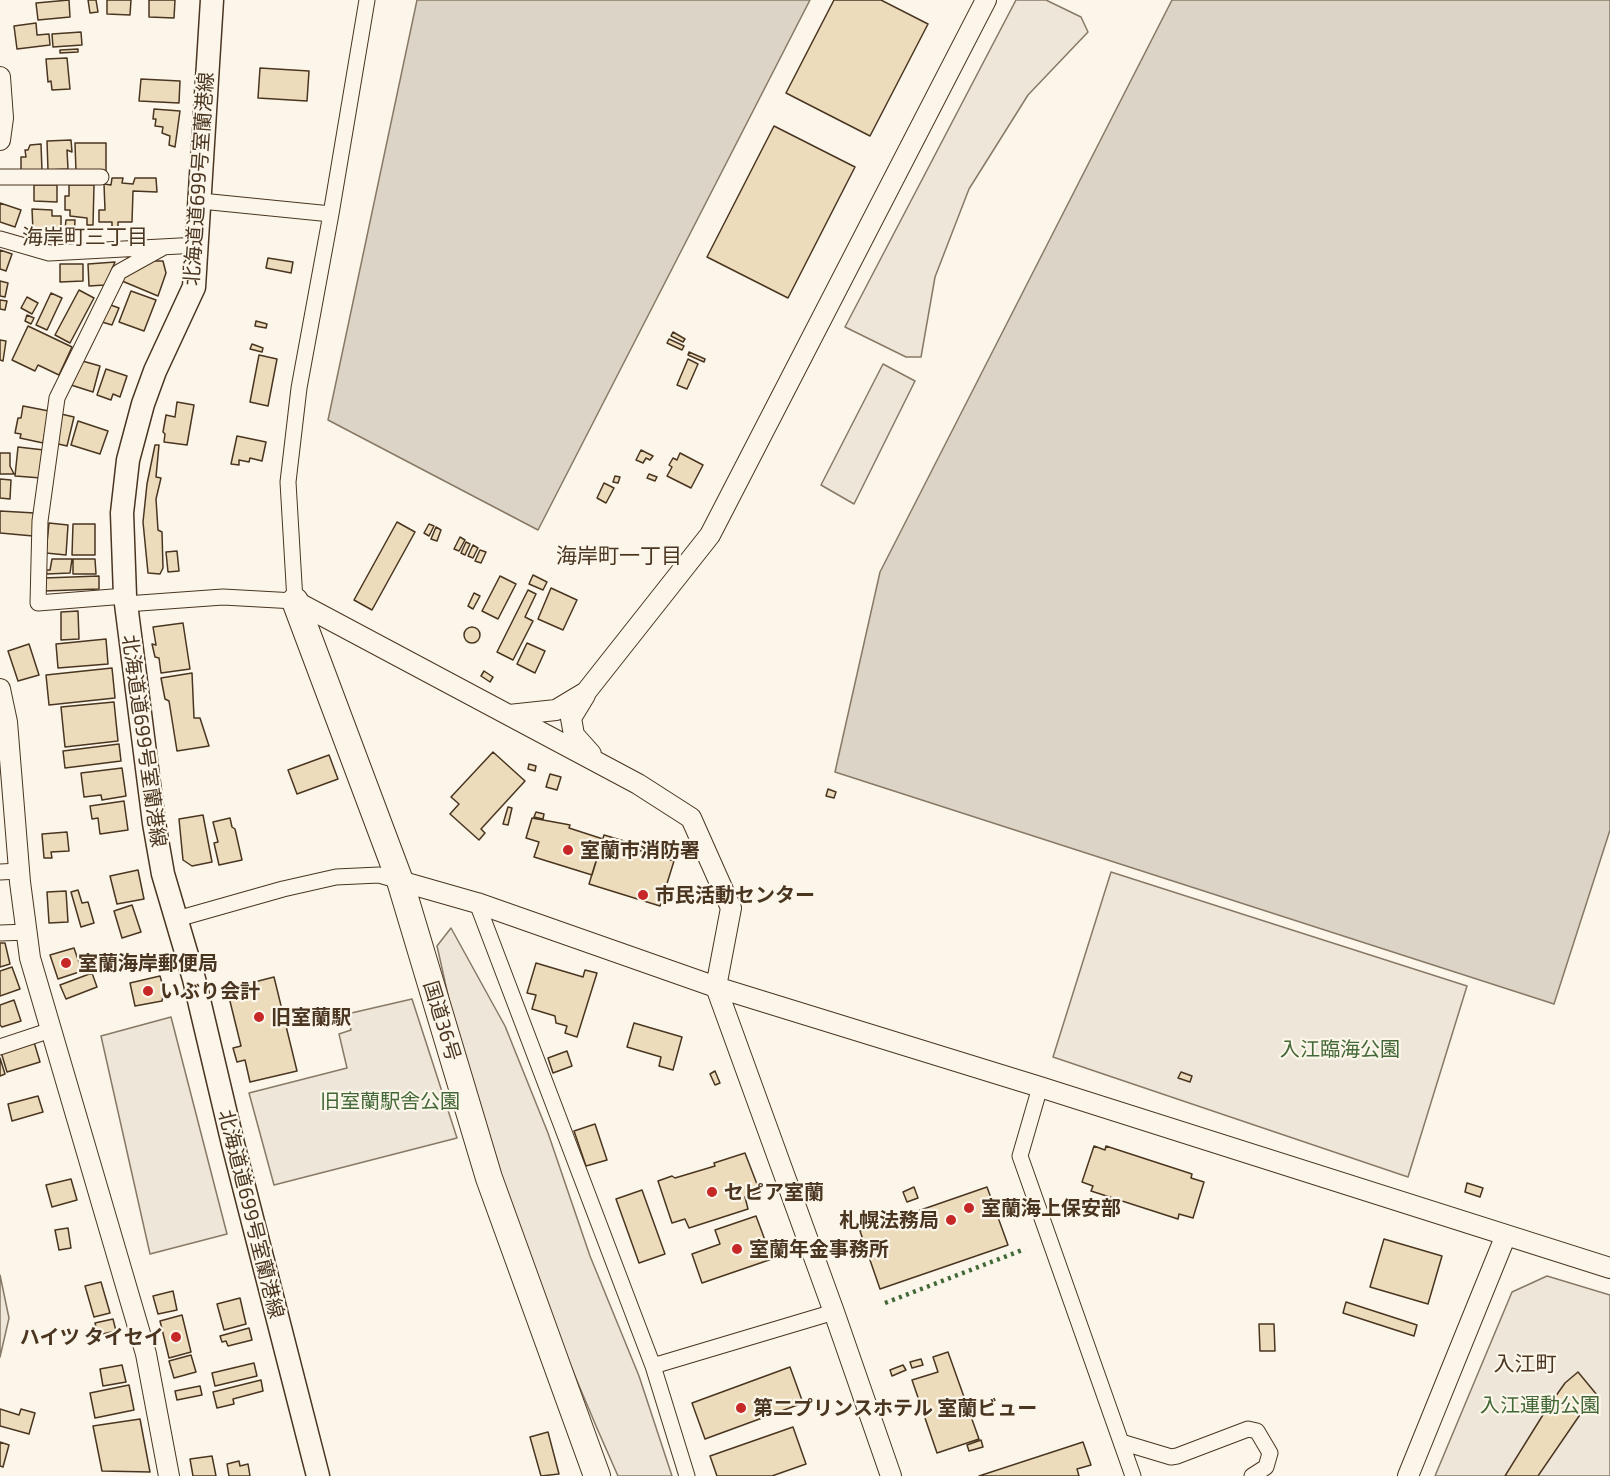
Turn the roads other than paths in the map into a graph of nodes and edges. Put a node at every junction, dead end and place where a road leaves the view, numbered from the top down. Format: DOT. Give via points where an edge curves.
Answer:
graph roads {
  1 [pos="212,0"];
  2 [pos="367,0"];
  3 [pos="986,0"];
  4 [pos="0,76"];
  5 [pos="0,140"];
  6 [pos="0,177"];
  7 [pos="101,177"];
  8 [pos="201,201"];
  9 [pos="331,214"];
  10 [pos="0,239"];
  11 [pos="198,246"];
  12 [pos="164,247"];
  13 [pos="125,600"];
  14 [pos="295,601"];
  15 [pos="0,689"];
  16 [pos="586,692"];
  17 [pos="509,715"];
  18 [pos="5,742"];
  19 [pos="598,762"];
  20 [pos="10,872"];
  21 [pos="400,881"];
  22 [pos="477,903"];
  23 [pos="177,919"];
  24 [pos="28,932"];
  25 [pos="0,933"];
  26 [pos="716,987"];
  27 [pos="51,1030"];
  28 [pos="0,1047"];
  29 [pos="1040,1087"];
  30 [pos="1506,1235"];
  31 [pos="1610,1268"];
  32 [pos="834,1312"];
  33 [pos="653,1366"];
  34 [pos="1121,1442"];
  35 [pos="169,1476"];
  36 [pos="318,1476"];
  37 [pos="597,1476"];
  38 [pos="687,1476"];
  39 [pos="891,1476"];
  40 [pos="1133,1476"];
  41 [pos="1252,1476"];
  42 [pos="1408,1476"];
  1 -- 8 [label="main road, 北海道道699号室蘭港線"];
  2 -- 9 [label="street"];
  3 -- 16 [label="street" via="710,535"];
  4 -- 5 [label="street"];
  6 -- 7 [label="street"];
  8 -- 9 [label="street"];
  8 -- 11 [label="main road, 北海道道699号室蘭港線"];
  9 -- 14 [label="street" via="299,388 288,482"];
  10 -- 12 [label="street" via="49,253"];
  11 -- 12 [label="street"];
  11 -- 13 [label="main road, 北海道道699号室蘭港線" via="194,287 151,382 128,460 122,531"];
  12 -- 13 [label="street" via="119,272 57,398 40,521 38,603"];
  13 -- 14 [label="street" via="223,597"];
  13 -- 23 [label="main road, 北海道道699号室蘭港線" via="154,823 163,874"];
  14 -- 17 [label="street"];
  14 -- 21 [label="highway, 国道36号"];
  15 -- 18 [label="street" via="7,722"];
  16 -- 17 [label="street" via="556,710"];
  16 -- 19 [label="street" via="571,718 574,735"];
  17 -- 19 [label="street"];
  18 -- 20 [label="street"];
  19 -- 26 [label="street" via="691,818 731,909"];
  20 -- 24 [label="street"];
  21 -- 22 [label="street"];
  21 -- 23 [label="street" via="379,875 336,877"];
  21 -- 37 [label="highway, 国道36号" via="489,1178"];
  22 -- 26 [label="street"];
  22 -- 33 [label="street"];
  23 -- 36 [label="main road, 北海道道699号室蘭港線"];
  24 -- 25 [label="street"];
  24 -- 27 [label="street" via="31,965"];
  26 -- 29 [label="street"];
  26 -- 32 [label="street"];
  27 -- 28 [label="street"];
  27 -- 35 [label="street" via="146,1354"];
  29 -- 30 [label="street"];
  29 -- 34 [label="street" via="1020,1156"];
  30 -- 31 [label="street"];
  30 -- 42 [label="street"];
  32 -- 33 [label="street"];
  32 -- 39 [label="street"];
  33 -- 38 [label="street"];
  34 -- 40 [label="street"];
  34 -- 41 [label="street" via="1171,1457 1254,1430 1270,1453 1266,1467"];
}
